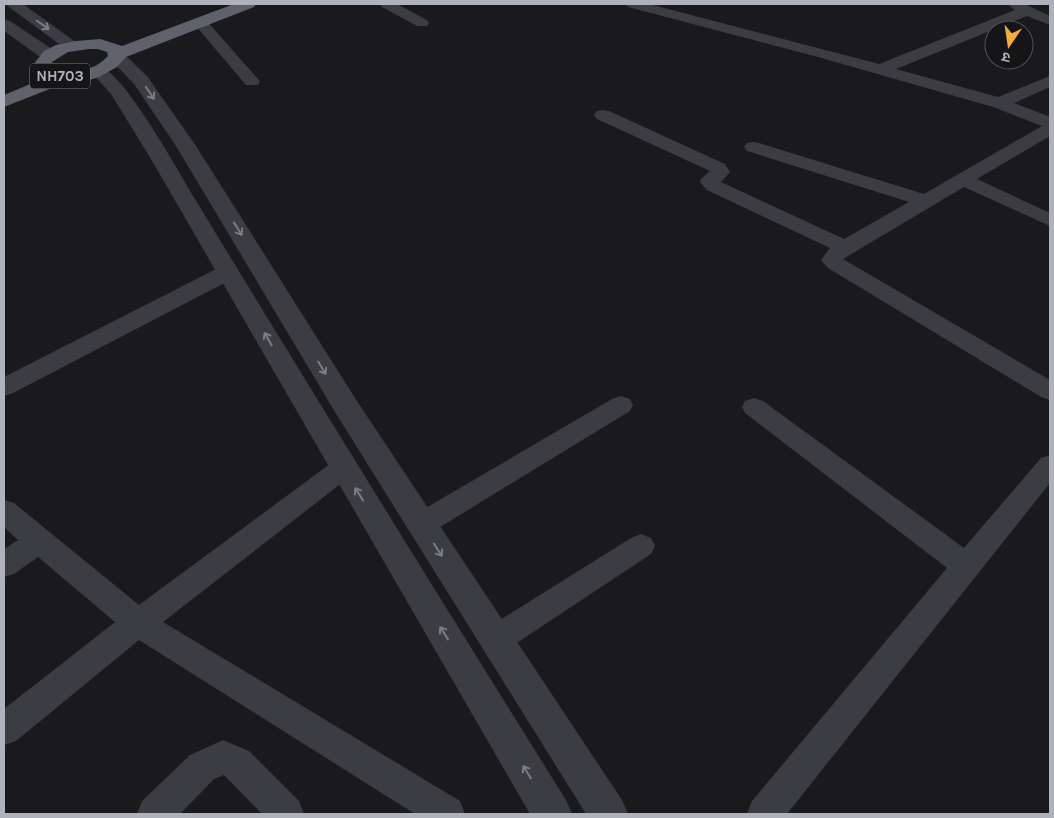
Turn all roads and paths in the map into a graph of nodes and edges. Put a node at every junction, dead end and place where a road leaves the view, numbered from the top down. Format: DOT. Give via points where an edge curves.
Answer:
graph roads {
  1 [pos="13,4"];
  2 [pos="220,4"];
  3 [pos="248,4"];
  4 [pos="387,4"];
  5 [pos="633,4"];
  6 [pos="1014,4"];
  7 [pos="1028,10"];
  8 [pos="1050,20"];
  9 [pos="201,23"];
  10 [pos="422,23"];
  11 [pos="4,24"];
  12 [pos="73,46"];
  13 [pos="111,57"];
  14 [pos="47,63"];
  15 [pos="879,70"];
  16 [pos="63,77"];
  17 [pos="1050,81"];
  18 [pos="252,82"];
  19 [pos="4,87"];
  20 [pos="4,101"];
  21 [pos="999,103"];
  22 [pos="604,115"];
  23 [pos="1050,128"];
  24 [pos="753,147"];
  25 [pos="965,180"];
  26 [pos="927,201"];
  27 [pos="1050,220"];
  28 [pos="845,247"];
  29 [pos="228,272"];
  30 [pos="4,387"];
  31 [pos="1050,391"];
  32 [pos="621,405"];
  33 [pos="754,407"];
  34 [pos="1050,466"];
  35 [pos="343,468"];
  36 [pos="4,511"];
  37 [pos="422,524"];
  38 [pos="40,540"];
  39 [pos="640,546"];
  40 [pos="4,565"];
  41 [pos="966,566"];
  42 [pos="138,623"];
  43 [pos="495,640"];
  44 [pos="4,729"];
  45 [pos="155,814"];
  46 [pos="286,814"];
  47 [pos="447,814"];
  48 [pos="552,814"];
  49 [pos="608,814"];
  50 [pos="765,814"];
  1 -- 12 [label="street, one-way"];
  2 -- 13 [label="highway, NH703"];
  3 -- 9 [label="highway, NH703"];
  4 -- 10 [label="street"];
  5 -- 15 [label="street"];
  6 -- 7 [label="street"];
  7 -- 8 [label="street"];
  7 -- 15 [label="street"];
  9 -- 13 [label="highway, NH703"];
  9 -- 18 [label="street"];
  11 -- 14 [label="street"];
  12 -- 13 [label="highway, NH703" via="89,44"];
  12 -- 14 [label="highway, NH703"];
  13 -- 16 [label="highway, NH703" via="82,76"];
  13 -- 29 [label="street" via="118,91"];
  13 -- 37 [label="street, one-way" via="141,80 186,146 345,406"];
  14 -- 16 [label="highway, NH703" via="55,76"];
  14 -- 19 [label="highway, NH703"];
  15 -- 21 [label="street"];
  16 -- 20 [label="highway, NH703"];
  17 -- 21 [label="street"];
  21 -- 23 [label="street"];
  22 -- 28 [label="street" via="718,168 720,172 710,179 714,186"];
  23 -- 25 [label="street"];
  24 -- 26 [label="street"];
  25 -- 26 [label="street"];
  25 -- 27 [label="street"];
  26 -- 28 [label="street"];
  28 -- 31 [label="street" via="834,255 832,260 835,263"];
  29 -- 30 [label="street"];
  35 -- 29 [label="street, one-way"];
  32 -- 37 [label="street"];
  33 -- 41 [label="street"];
  34 -- 41 [label="street"];
  35 -- 42 [label="street"];
  48 -- 35 [label="street, one-way"];
  36 -- 38 [label="street"];
  37 -- 43 [label="street, one-way"];
  38 -- 40 [label="street"];
  38 -- 42 [label="street"];
  39 -- 43 [label="street"];
  41 -- 50 [label="street"];
  42 -- 44 [label="street"];
  42 -- 47 [label="street"];
  43 -- 49 [label="street"];
  45 -- 46 [label="street" via="202,767 223,757 238,763"];
}
